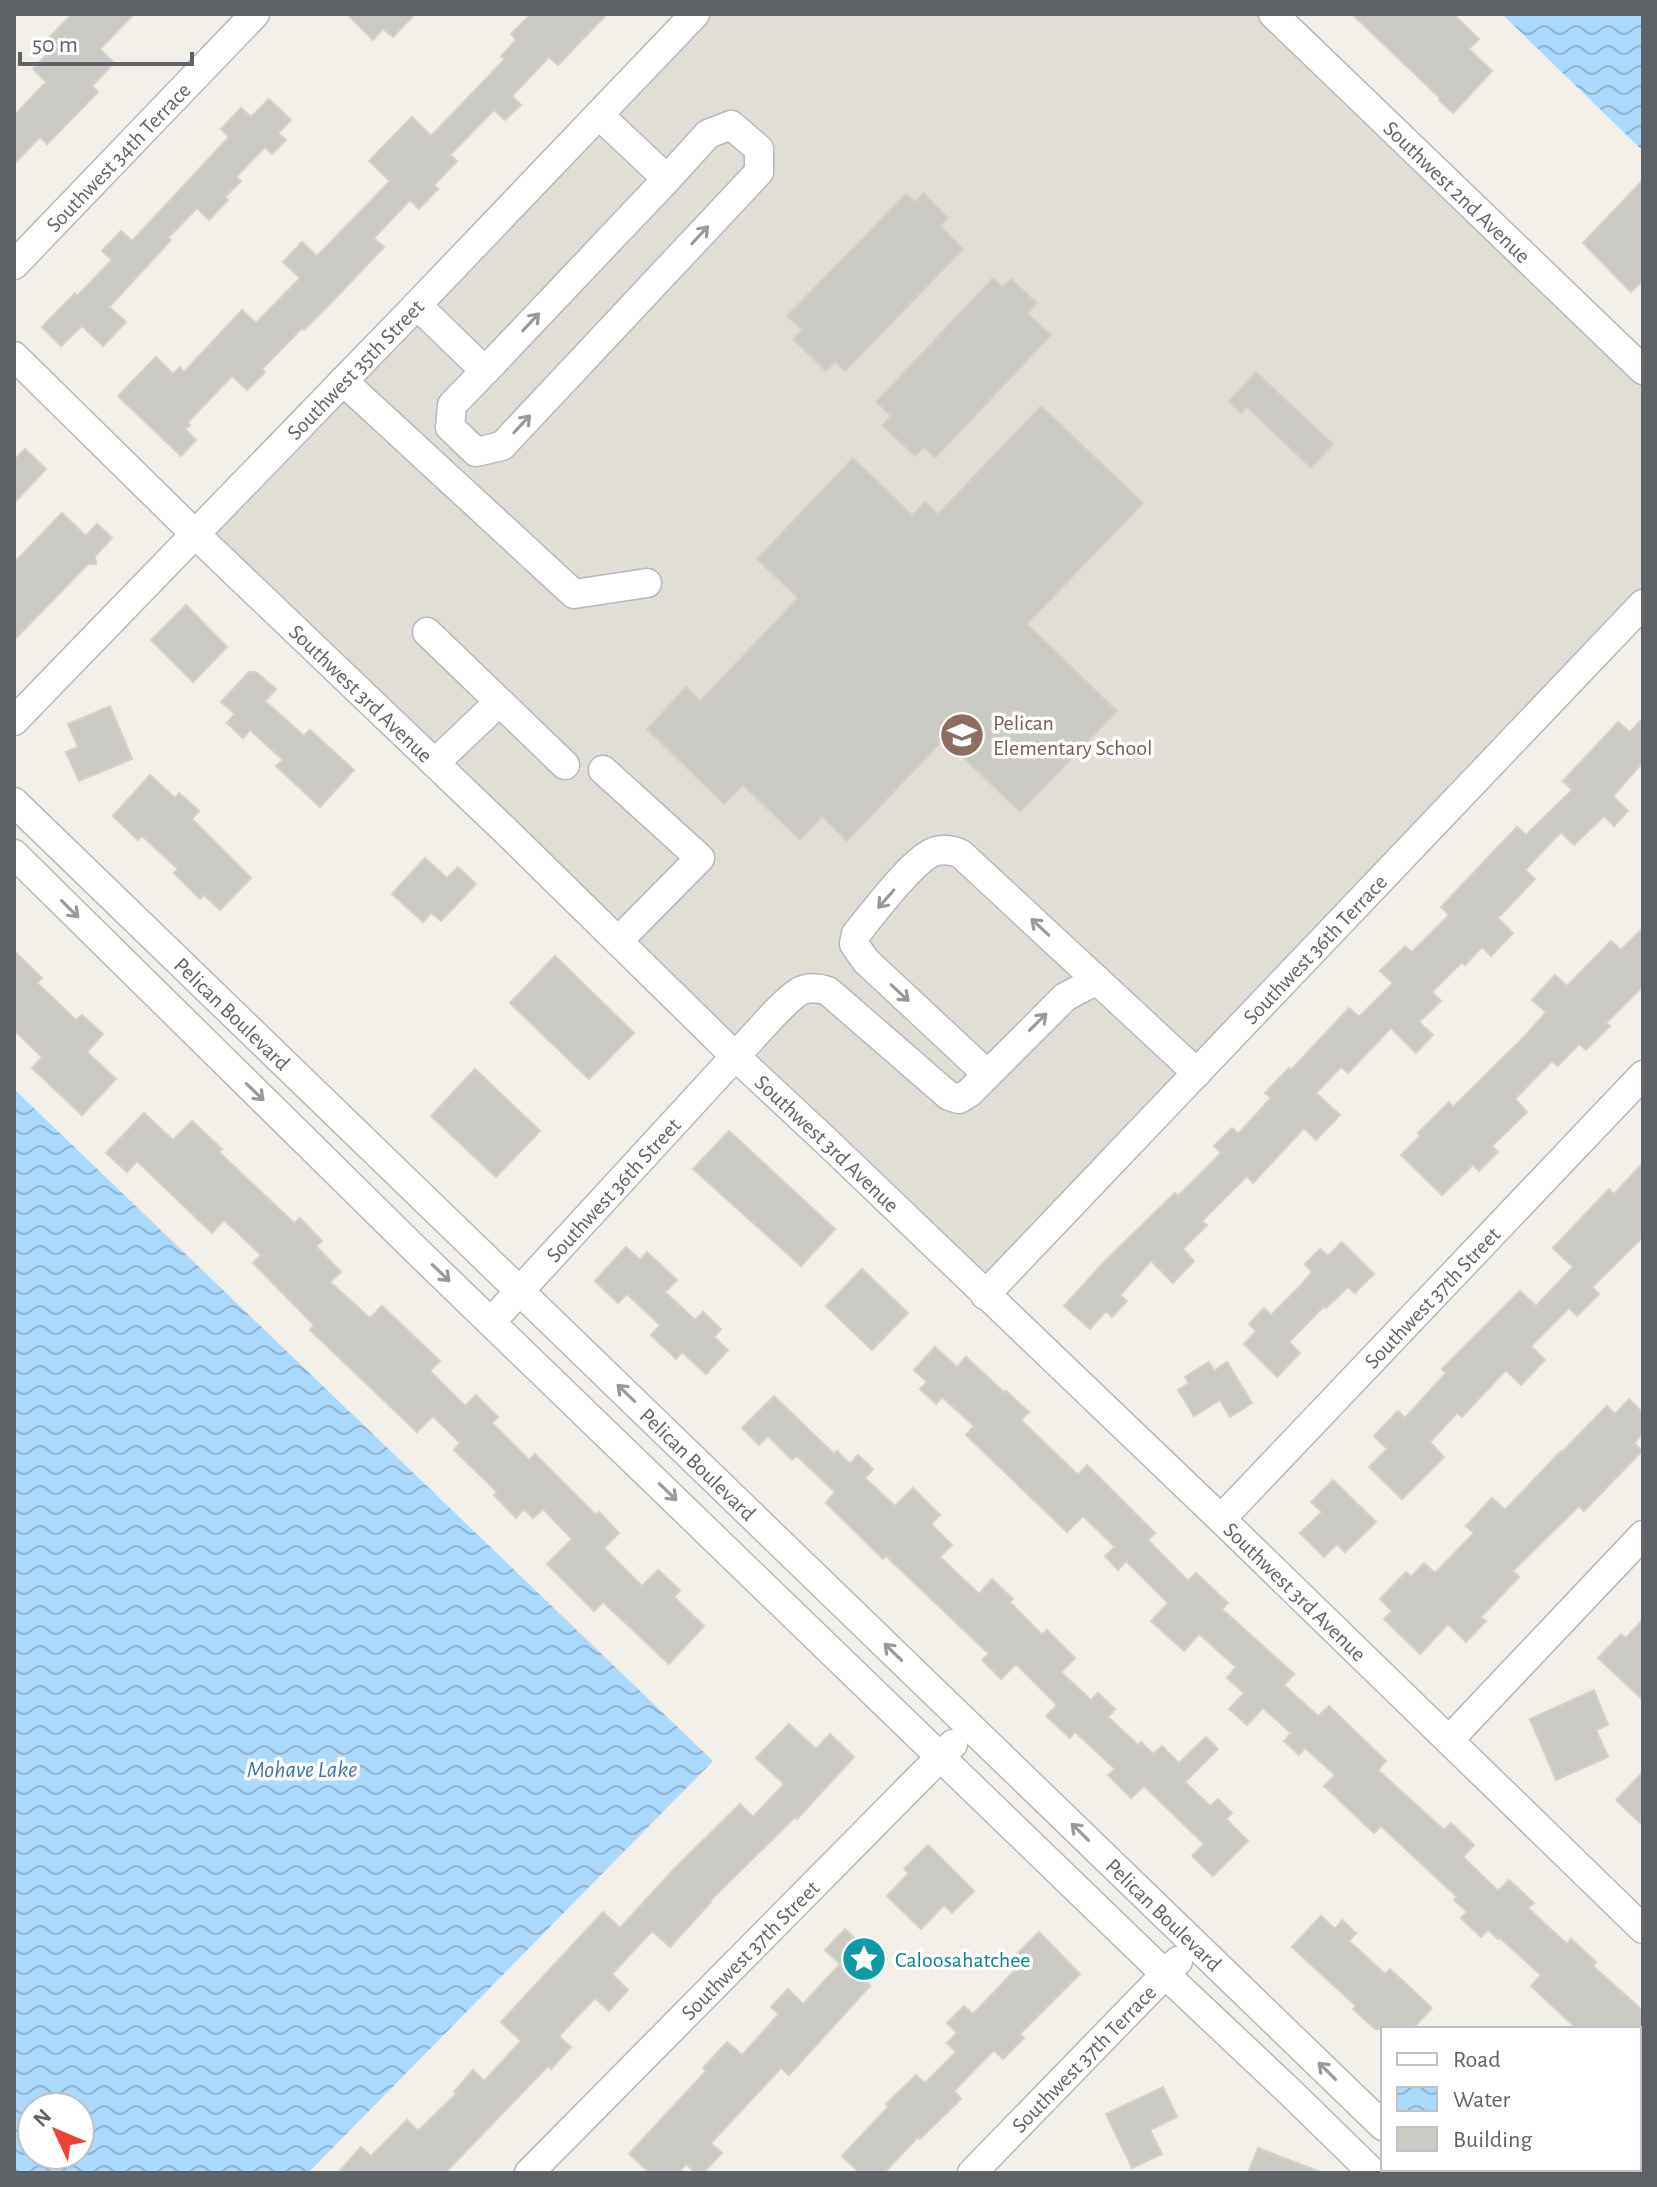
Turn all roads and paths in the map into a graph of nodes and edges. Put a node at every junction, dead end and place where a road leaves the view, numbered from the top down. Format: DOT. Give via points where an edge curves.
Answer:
graph roads {
  1 [pos="255,14"];
  2 [pos="695,14"];
  3 [pos="1273,14"];
  4 [pos="599,115"];
  5 [pos="667,179"];
  6 [pos="14,265"];
  7 [pos="417,305"];
  8 [pos="14,356"];
  9 [pos="1643,370"];
  10 [pos="485,371"];
  11 [pos="343,381"];
  12 [pos="195,534"];
  13 [pos="647,583"];
  14 [pos="1643,604"];
  15 [pos="427,632"];
  16 [pos="499,702"];
  17 [pos="14,721"];
  18 [pos="435,763"];
  19 [pos="565,765"];
  20 [pos="603,770"];
  21 [pos="14,802"];
  22 [pos="14,854"];
  23 [pos="618,941"];
  24 [pos="1097,980"];
  25 [pos="736,1057"];
  26 [pos="1197,1073"];
  27 [pos="987,1074"];
  28 [pos="1643,1075"];
  29 [pos="519,1291"];
  30 [pos="985,1295"];
  31 [pos="491,1322"];
  32 [pos="1221,1519"];
  33 [pos="1643,1535"];
  34 [pos="970,1727"];
  35 [pos="1449,1740"];
  36 [pos="941,1756"];
  37 [pos="1643,1929"];
  38 [pos="1194,1944"];
  39 [pos="1166,1975"];
  40 [pos="1381,2124"];
  41 [pos="529,2173"];
  42 [pos="972,2173"];
  43 [pos="1373,2173"];
  1 -- 6 [label="street, Southwest 34th Terrace"];
  2 -- 4 [label="street, Southwest 35th Street"];
  3 -- 9 [label="street, Southwest 2nd Avenue"];
  4 -- 5 [label="street"];
  4 -- 7 [label="street, Southwest 35th Street"];
  10 -- 5 [label="street, one-way"];
  10 -- 5 [label="street, one-way" via="452,405 450,427 476,452 502,446 738,195 759,172 759,149 731,125 708,134"];
  7 -- 10 [label="street"];
  7 -- 11 [label="street, Southwest 35th Street"];
  8 -- 12 [label="street, Southwest 3rd Avenue"];
  11 -- 12 [label="street, Southwest 35th Street"];
  11 -- 13 [label="street" via="574,594"];
  12 -- 17 [label="street, Southwest 35th Street"];
  12 -- 18 [label="street, Southwest 3rd Avenue"];
  14 -- 26 [label="street, Southwest 36th Terrace"];
  15 -- 16 [label="street"];
  16 -- 18 [label="street"];
  16 -- 19 [label="street"];
  18 -- 23 [label="street, Southwest 3rd Avenue"];
  20 -- 23 [label="street" via="700,858"];
  21 -- 29 [label="street, Pelican Boulevard"];
  22 -- 31 [label="street, Pelican Boulevard, one-way"];
  23 -- 25 [label="street, Southwest 3rd Avenue"];
  24 -- 26 [label="street"];
  27 -- 24 [label="street, one-way" via="1065,997"];
  24 -- 27 [label="street, one-way" via="961,854 934,852 916,864 856,934 854,944"];
  25 -- 27 [label="street, Southwest 36th Street" via="795,995 815,987 828,991 949,1096 959,1099"];
  25 -- 29 [label="street, Southwest 36th Street"];
  25 -- 30 [label="street, Southwest 3rd Avenue"];
  26 -- 30 [label="street, Southwest 36th Terrace"];
  28 -- 32 [label="street, Southwest 37th Street"];
  29 -- 31 [label="street, Southwest 36th Street"];
  34 -- 29 [label="street, Pelican Boulevard, one-way"];
  30 -- 32 [label="street, Southwest 3rd Avenue"];
  31 -- 36 [label="street, Pelican Boulevard, one-way"];
  32 -- 35 [label="street, Southwest 3rd Avenue"];
  33 -- 35 [label="street"];
  34 -- 36 [label="street, Southwest 37th Street"];
  38 -- 34 [label="street, Pelican Boulevard, one-way"];
  35 -- 37 [label="street, Southwest 3rd Avenue"];
  36 -- 39 [label="street, Pelican Boulevard"];
  36 -- 41 [label="street, Southwest 37th Street"];
  38 -- 39 [label="street, Southwest 37th Terrace"];
  40 -- 38 [label="street, Pelican Boulevard, one-way"];
  39 -- 42 [label="street, Southwest 37th Terrace"];
  39 -- 43 [label="street, Pelican Boulevard"];
}
